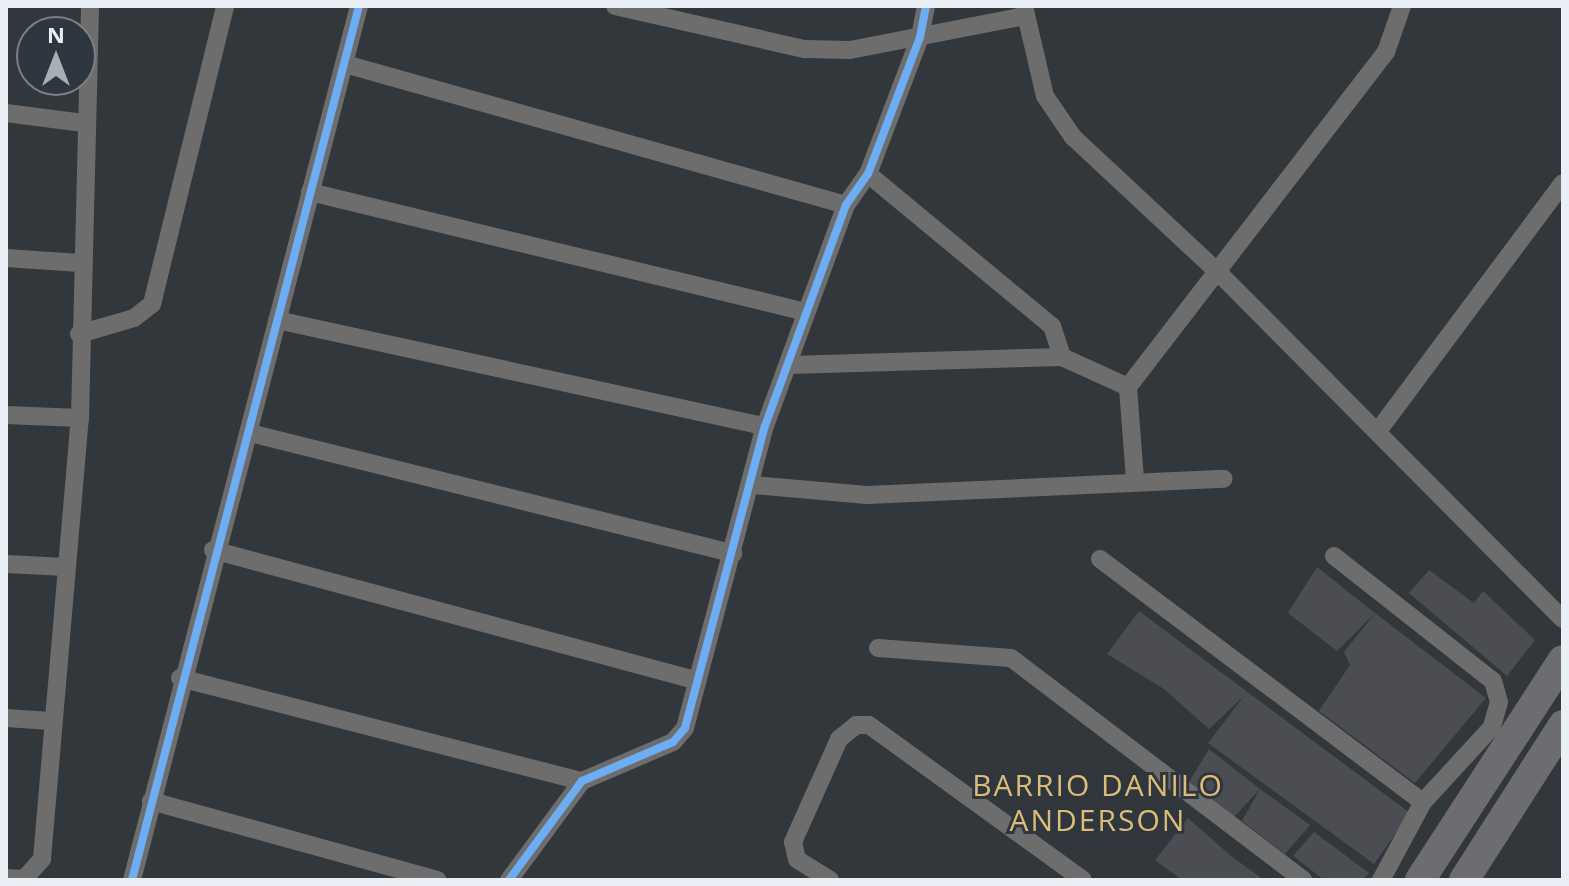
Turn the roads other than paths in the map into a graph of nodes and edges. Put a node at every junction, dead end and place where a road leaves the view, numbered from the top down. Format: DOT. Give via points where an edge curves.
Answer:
graph roads {
  1 [pos="90,6"];
  2 [pos="225,6"];
  3 [pos="359,6"];
  4 [pos="615,6"];
  5 [pos="926,6"];
  6 [pos="1402,6"];
  7 [pos="1025,11"];
  8 [pos="920,37"];
  9 [pos="345,64"];
  10 [pos="6,113"];
  11 [pos="83,123"];
  12 [pos="868,174"];
  13 [pos="1563,183"];
  14 [pos="310,192"];
  15 [pos="846,205"];
  16 [pos="6,258"];
  17 [pos="80,263"];
  18 [pos="1218,272"];
  19 [pos="806,312"];
  20 [pos="277,320"];
  21 [pos="79,334"];
  22 [pos="1062,357"];
  23 [pos="789,365"];
  24 [pos="1128,387"];
  25 [pos="6,415"];
  26 [pos="80,418"];
  27 [pos="765,426"];
  28 [pos="1378,431"];
  29 [pos="250,433"];
  30 [pos="1135,479"];
  31 [pos="1224,479"];
  32 [pos="753,485"];
  33 [pos="213,550"];
  34 [pos="733,553"];
  35 [pos="1334,556"];
  36 [pos="1100,559"];
  37 [pos="6,564"];
  38 [pos="66,567"];
  39 [pos="1563,619"];
  40 [pos="878,648"];
  41 [pos="1563,660"];
  42 [pos="180,678"];
  43 [pos="695,680"];
  44 [pos="6,718"];
  45 [pos="51,721"];
  46 [pos="1563,725"];
  47 [pos="582,781"];
  48 [pos="151,801"];
  49 [pos="1423,802"];
  50 [pos="6,878"];
  51 [pos="132,880"];
  52 [pos="437,880"];
  53 [pos="509,880"];
  54 [pos="830,880"];
  55 [pos="1083,880"];
  56 [pos="1303,880"];
  57 [pos="1381,880"];
  58 [pos="1420,880"];
  59 [pos="1464,880"];
  1 -- 11 [label="street"];
  2 -- 21 [label="street" via="152,304 134,318"];
  3 -- 9 [label="street"];
  4 -- 8 [label="street" via="805,49 850,50"];
  5 -- 8 [label="street"];
  6 -- 18 [label="street" via="1386,52"];
  7 -- 8 [label="street"];
  7 -- 18 [label="street" via="1045,96 1073,137"];
  8 -- 12 [label="street"];
  9 -- 14 [label="street"];
  9 -- 15 [label="street"];
  10 -- 11 [label="street"];
  11 -- 17 [label="street"];
  12 -- 15 [label="street"];
  12 -- 22 [label="street" via="1052,326"];
  13 -- 28 [label="street"];
  14 -- 19 [label="street"];
  14 -- 20 [label="street"];
  15 -- 19 [label="street"];
  16 -- 17 [label="street"];
  17 -- 21 [label="street"];
  18 -- 24 [label="street"];
  18 -- 28 [label="street"];
  19 -- 23 [label="street"];
  20 -- 27 [label="street"];
  20 -- 29 [label="street"];
  21 -- 26 [label="street"];
  22 -- 23 [label="street"];
  22 -- 24 [label="street"];
  23 -- 27 [label="street"];
  24 -- 30 [label="street"];
  25 -- 26 [label="street"];
  26 -- 38 [label="street"];
  27 -- 32 [label="street"];
  28 -- 39 [label="street"];
  29 -- 33 [label="street"];
  29 -- 34 [label="street"];
  30 -- 31 [label="street"];
  30 -- 32 [label="street" via="867,495"];
  32 -- 34 [label="street"];
  33 -- 42 [label="street"];
  33 -- 43 [label="street"];
  34 -- 43 [label="street"];
  35 -- 49 [label="street" via="1493,681 1499,702 1492,727"];
  36 -- 49 [label="street"];
  37 -- 38 [label="street"];
  38 -- 45 [label="street"];
  40 -- 56 [label="street" via="1011,658"];
  41 -- 58 [label="main road"];
  42 -- 47 [label="street"];
  42 -- 48 [label="street"];
  43 -- 47 [label="street" via="681,737"];
  44 -- 45 [label="street"];
  45 -- 50 [label="street" via="42,859 24,879"];
  46 -- 59 [label="main road"];
  47 -- 53 [label="street"];
  48 -- 51 [label="street"];
  48 -- 52 [label="street"];
  49 -- 57 [label="street"];
  54 -- 55 [label="street" via="797,859 793,842 839,739 856,725 869,725"];
}
